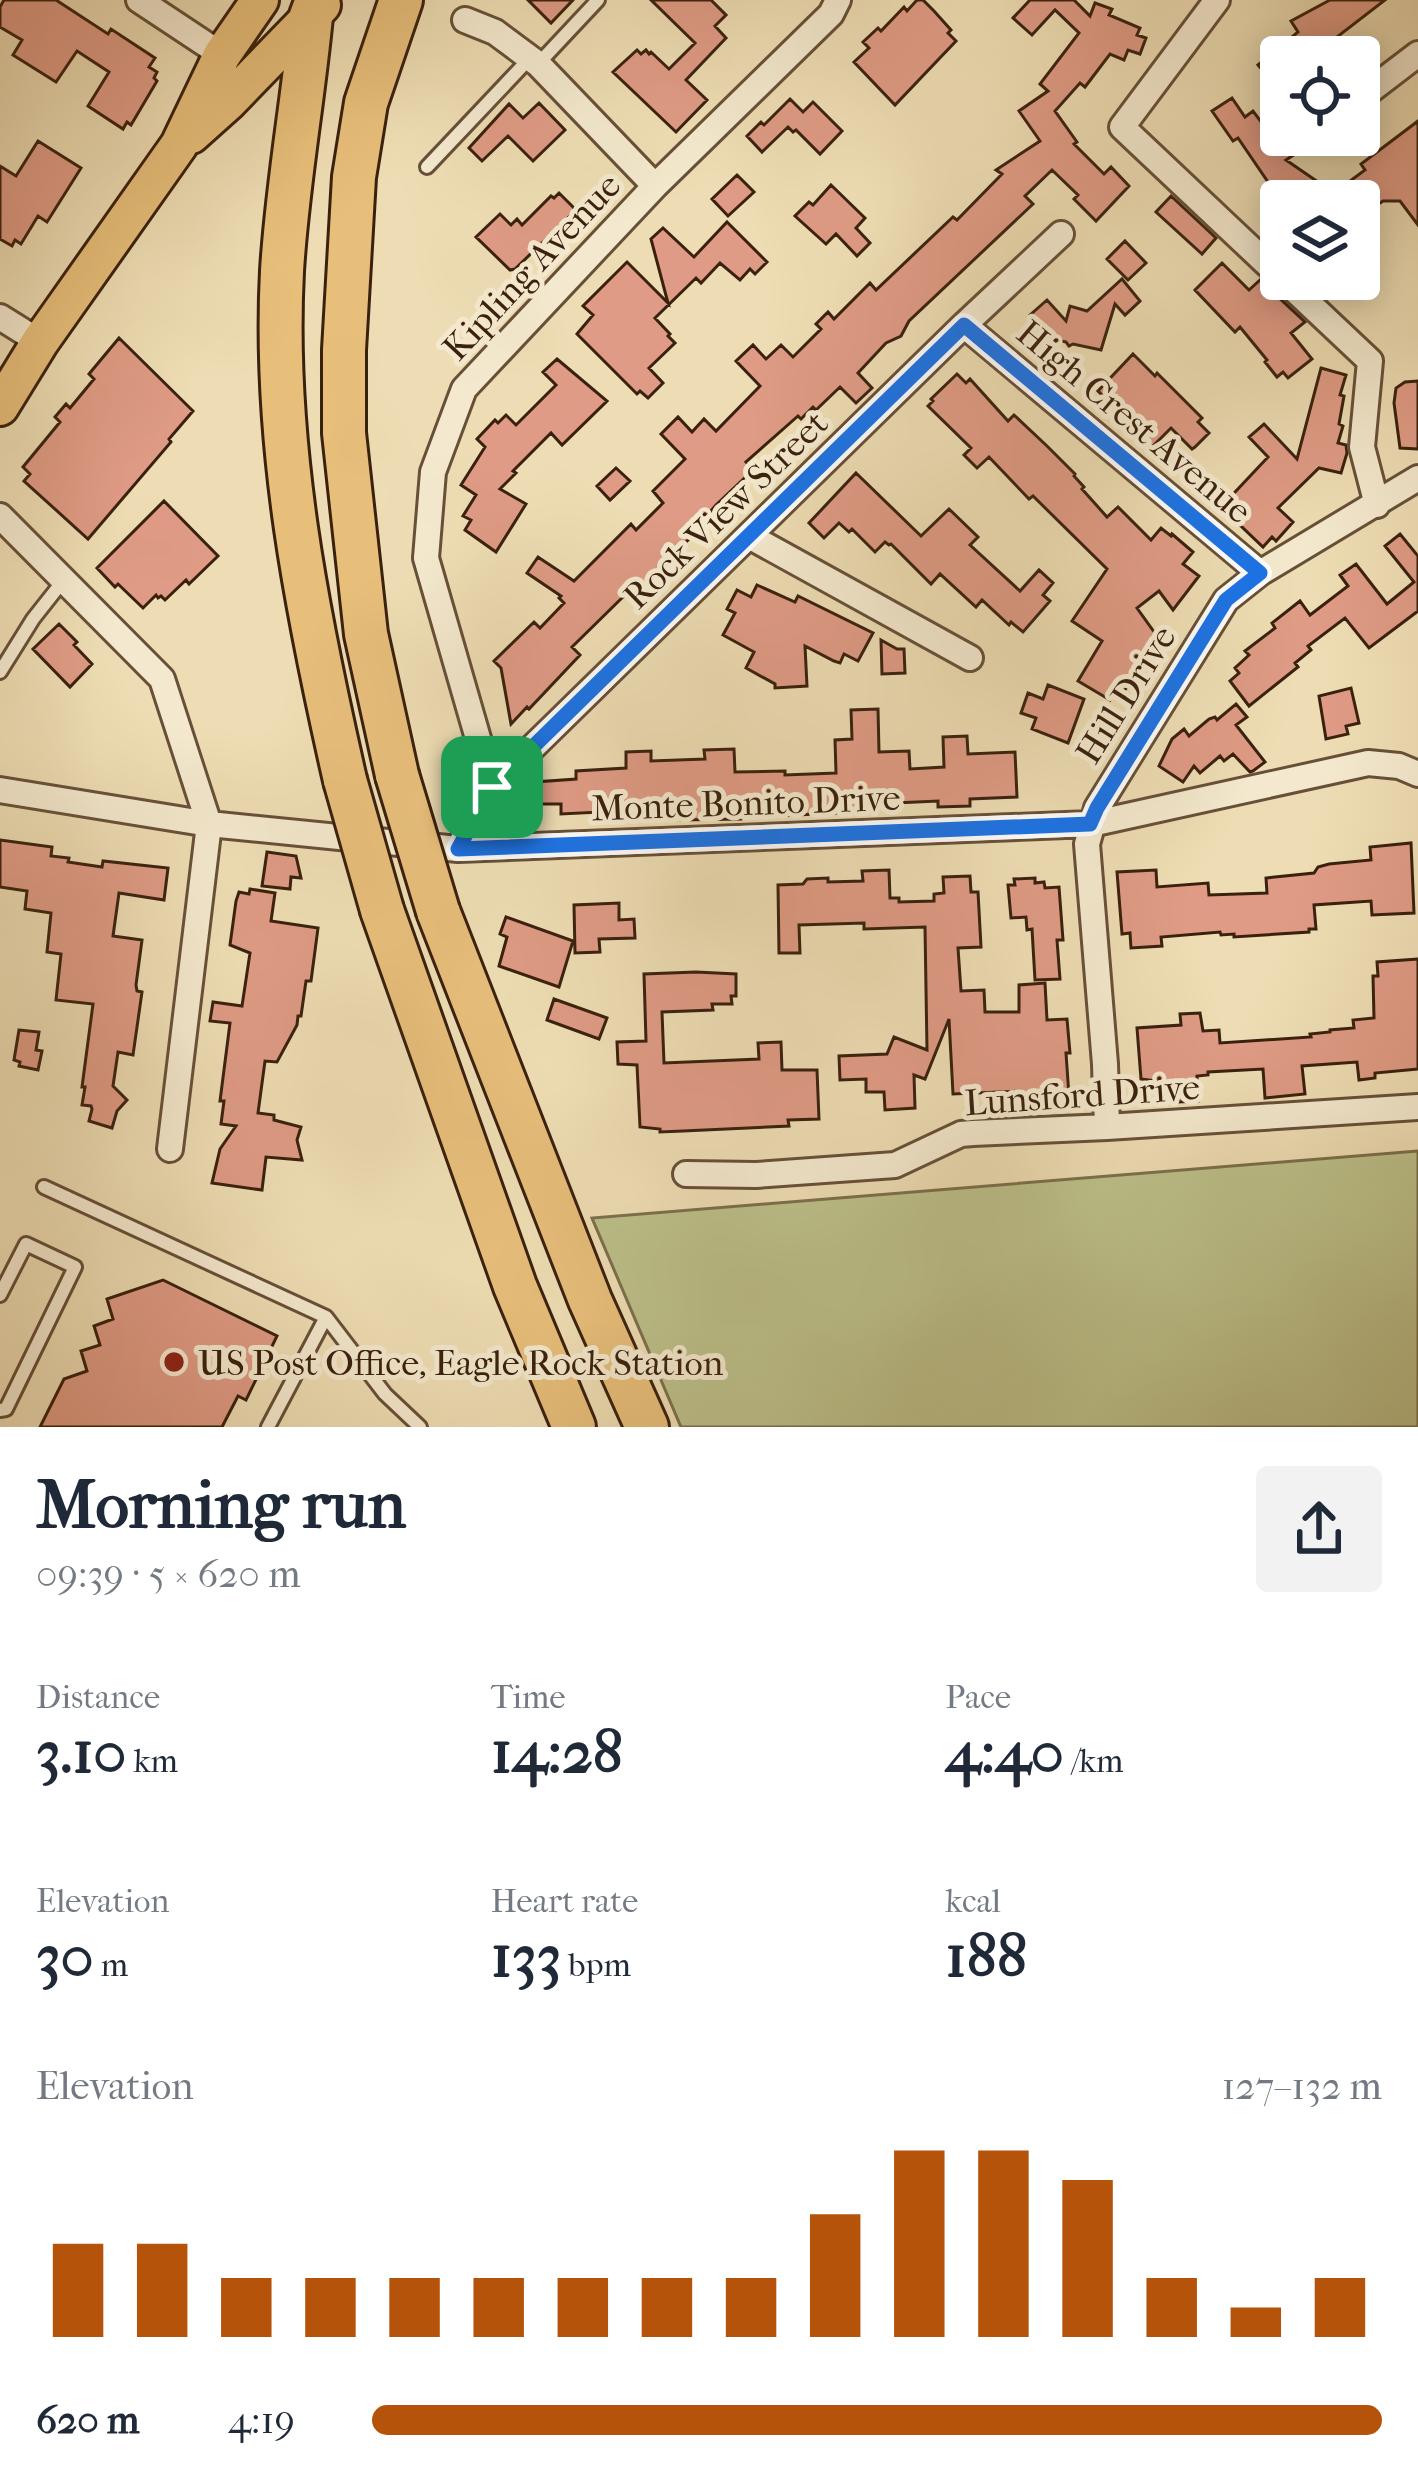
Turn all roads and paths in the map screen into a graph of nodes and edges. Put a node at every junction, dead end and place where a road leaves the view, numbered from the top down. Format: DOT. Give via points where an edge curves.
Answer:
graph roads {
  1 [pos="139,0"];
  2 [pos="260,0"];
  3 [pos="401,0"];
  4 [pos="598,0"];
  5 [pos="838,0"];
  6 [pos="1217,0"];
  7 [pos="318,5"];
  8 [pos="465,20"];
  9 [pos="1418,54"];
  10 [pos="222,55"];
  11 [pos="534,61"];
  12 [pos="1380,83"];
  13 [pos="179,145"];
  14 [pos="427,167"];
  15 [pos="655,186"];
  16 [pos="1060,234"];
  17 [pos="1260,257"];
  18 [pos="1305,300"];
  19 [pos="0,317"];
  20 [pos="964,325"];
  21 [pos="40,343"];
  22 [pos="0,407"];
  23 [pos="1418,478"];
  24 [pos="1376,505"];
  25 [pos="0,516"];
  26 [pos="749,536"];
  27 [pos="1260,573"];
  28 [pos="63,580"];
  29 [pos="970,658"];
  30 [pos="0,672"];
  31 [pos="1418,774"];
  32 [pos="492,787"];
  33 [pos="0,790"];
  34 [pos="209,824"];
  35 [pos="1090,824"];
  36 [pos="458,849"];
  37 [pos="1418,1107"];
  38 [pos="1107,1127"];
  39 [pos="170,1149"];
  40 [pos="686,1174"];
  41 [pos="44,1187"];
  42 [pos="0,1295"];
  43 [pos="326,1317"];
  44 [pos="0,1410"];
  45 [pos="268,1427"];
  46 [pos="420,1427"];
  47 [pos="574,1427"];
  48 [pos="647,1427"];
  1 -- 10 [label="street"];
  2 -- 10 [label="main road"];
  3 -- 48 [label="highway, bridge" via="366,104 354,177 344,350 344,434 366,634 437,911"];
  4 -- 11 [label="lane"];
  5 -- 15 [label="street, Kipling Avenue"];
  6 -- 17 [label="street" via="1122,127"];
  7 -- 13 [label="main road"];
  7 -- 47 [label="highway, bridge" via="283,270 281,358 298,552 345,780 382,910 515,1286"];
  8 -- 11 [label="street"];
  9 -- 12 [label="street"];
  10 -- 13 [label="main road"];
  11 -- 14 [label="lane"];
  11 -- 15 [label="street"];
  13 -- 21 [label="main road"];
  15 -- 32 [label="street, Kipling Avenue" via="464,389 433,472 426,558"];
  16 -- 20 [label="street, Rock View Street"];
  18 -- 24 [label="street" via="1370,361 1362,447"];
  19 -- 21 [label="street"];
  20 -- 26 [label="street, Rock View Street"];
  20 -- 27 [label="street, High Crest Avenue"];
  21 -- 22 [label="main road"];
  23 -- 24 [label="street, Hill Drive"];
  24 -- 27 [label="street, Hill Drive"];
  25 -- 28 [label="street"];
  26 -- 29 [label="street"];
  26 -- 32 [label="street, Rock View Street"];
  27 -- 35 [label="street, Hill Drive" via="1226,600"];
  28 -- 30 [label="lane"];
  28 -- 34 [label="street" via="162,680"];
  31 -- 35 [label="street, Monte Bonito Drive" via="1368,763"];
  32 -- 36 [label="street, Rock View Street"];
  33 -- 34 [label="street, Monte Bonito Drive"];
  34 -- 36 [label="street, Monte Bonito Drive"];
  34 -- 39 [label="street"];
  35 -- 36 [label="street, Monte Bonito Drive"];
  35 -- 38 [label="street, Hill Drive"];
  37 -- 38 [label="street, Lunsford Drive"];
  38 -- 40 [label="street, Lunsford Drive" via="961,1134 895,1165"];
  41 -- 43 [label="lane"];
  42 -- 44 [label="lane" via="26,1244 75,1267"];
  43 -- 45 [label="lane"];
  43 -- 46 [label="lane"];
}
